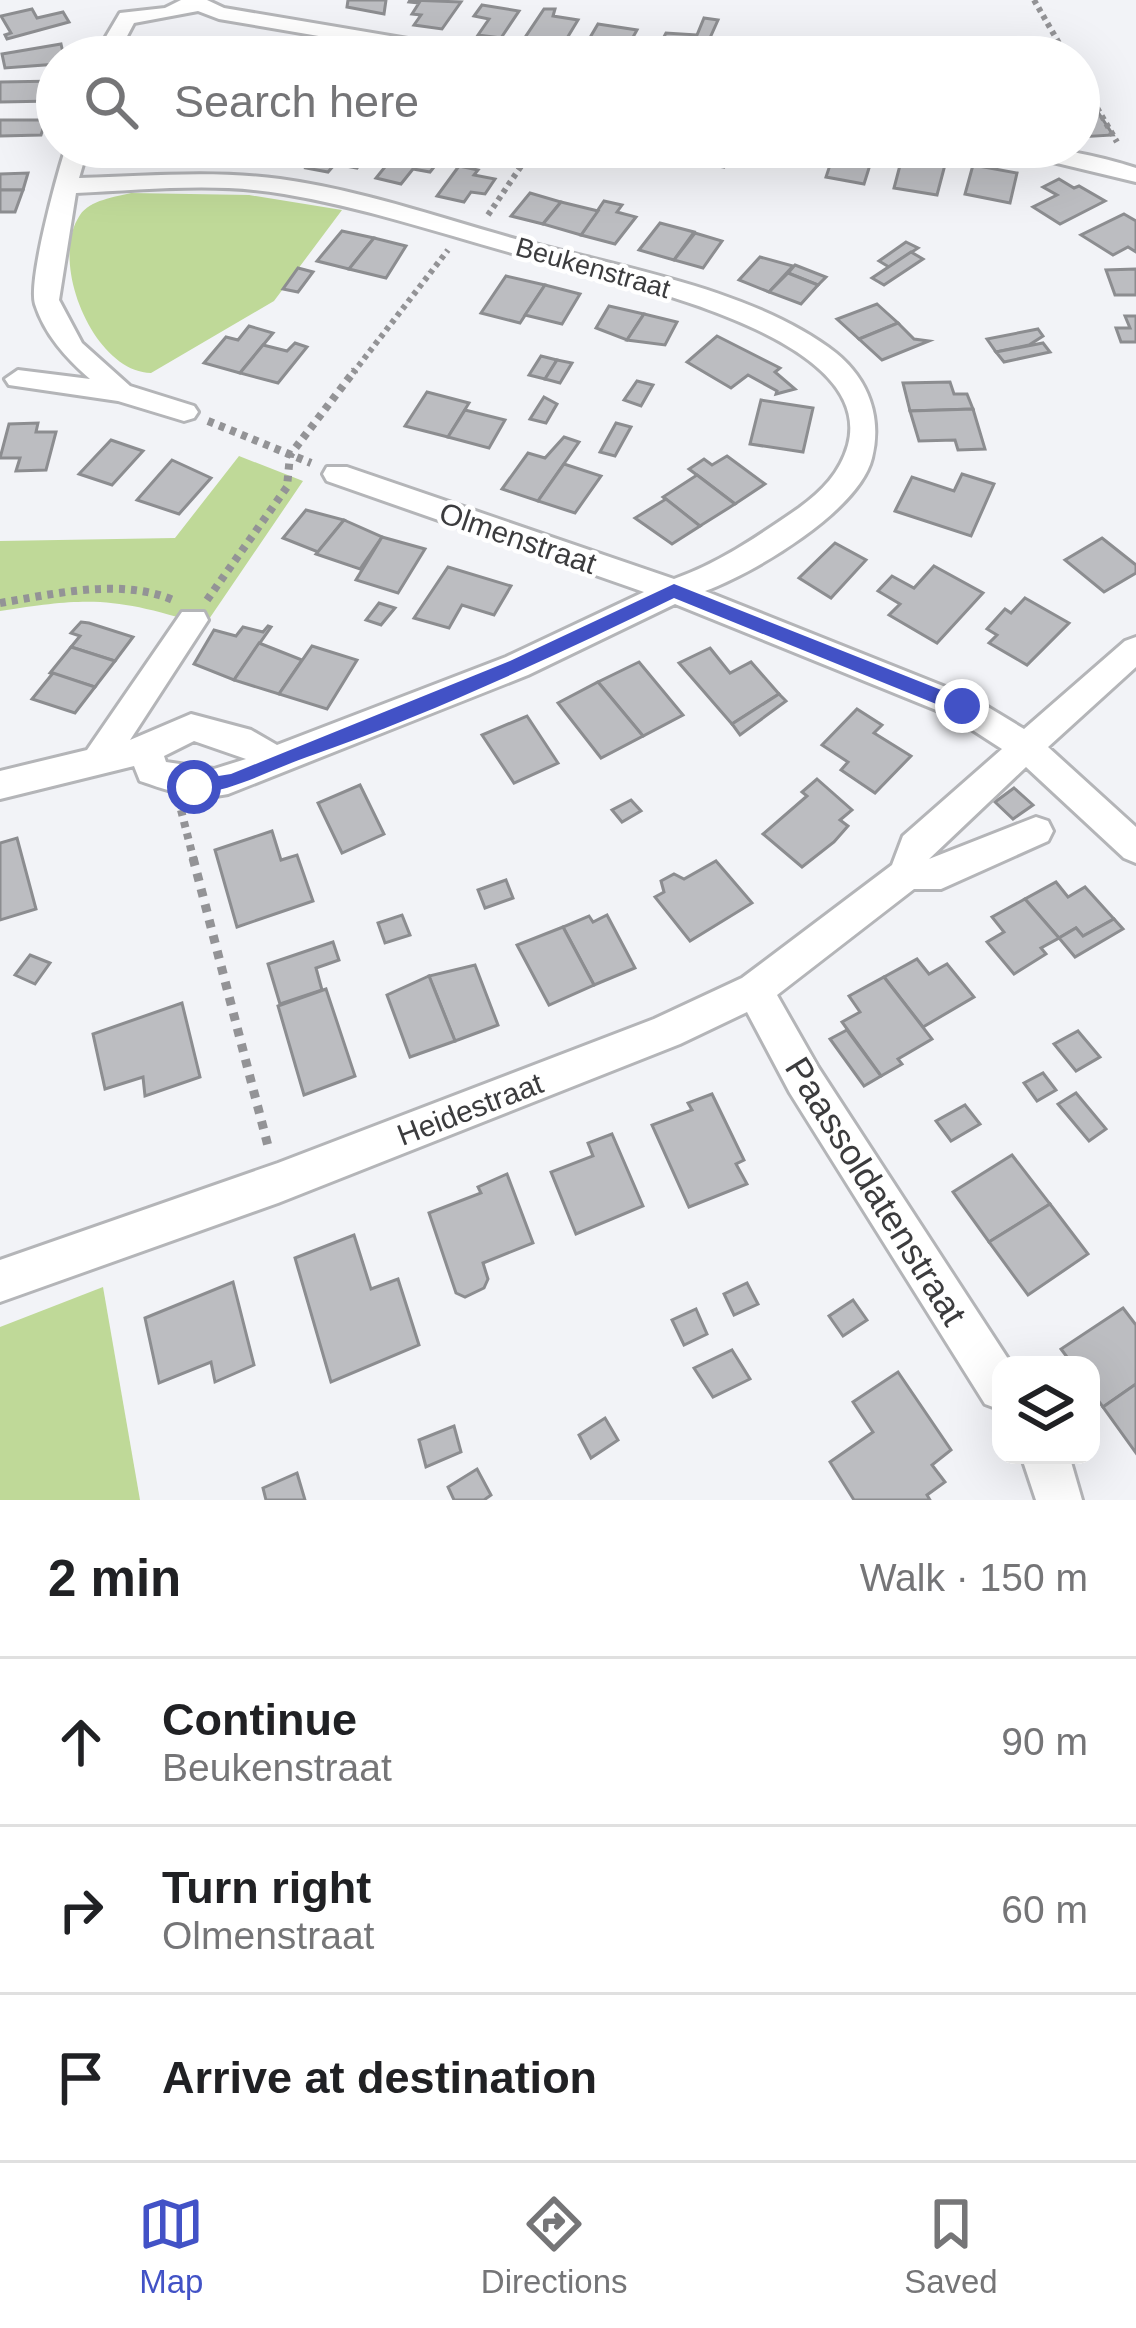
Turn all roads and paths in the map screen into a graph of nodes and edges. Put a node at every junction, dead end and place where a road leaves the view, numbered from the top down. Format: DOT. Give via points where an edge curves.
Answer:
graph roads {
  1 [pos="1034,0"];
  2 [pos="194,2"];
  3 [pos="120,8"];
  4 [pos="340,36"];
  5 [pos="1055,36"];
  6 [pos="1100,113"];
  7 [pos="1100,161"];
  8 [pos="1130,165"];
  9 [pos="71,168"];
  10 [pos="518,168"];
  11 [pos="65,186"];
  12 [pos="468,234"];
  13 [pos="71,348"];
  14 [pos="9,379"];
  15 [pos="119,392"];
  16 [pos="184,412"];
  17 [pos="290,455"];
  18 [pos="337,474"];
  19 [pos="729,571"];
  20 [pos="674,591"];
  21 [pos="0,603"];
  22 [pos="737,616"];
  23 [pos="193,620"];
  24 [pos="1136,649"];
  25 [pos="1027,748"];
  26 [pos="145,750"];
  27 [pos="275,760"];
  28 [pos="98,761"];
  29 [pos="173,779"];
  30 [pos="0,785"];
  31 [pos="1036,831"];
  32 [pos="1136,848"];
  33 [pos="907,874"];
  34 [pos="754,990"];
  35 [pos="278,1183"];
  36 [pos="0,1281"];
  37 [pos="992,1374"];
  38 [pos="1049,1464"];
  39 [pos="1059,1500"];
  1 -- 5 [label="path"];
  2 -- 3 [label="street" via="166,14"];
  2 -- 4 [label="street" via="218,14"];
  6 -- 8 [label="path"];
  7 -- 8 [label="street"];
  9 -- 11 [label="street"];
  10 -- 12 [label="path"];
  11 -- 12 [label="street, Beukenstraat" via="280,186"];
  11 -- 13 [label="street" via="46,300"];
  12 -- 17 [label="path"];
  12 -- 19 [label="street, Beukenstraat" via="707,300 829,361 855,394 866,428 856,467 829,501"];
  13 -- 14 [label="street" via="56,367"];
  13 -- 15 [label="street"];
  14 -- 15 [label="street"];
  15 -- 16 [label="street"];
  16 -- 17 [label="path"];
  17 -- 18 [label="path"];
  17 -- 23 [label="path" via="287,487"];
  18 -- 20 [label="street, Olmenstraat"];
  19 -- 20 [label="street, Beukenstraat"];
  19 -- 22 [label="street"];
  20 -- 22 [label="street, Olmenstraat"];
  20 -- 27 [label="street, Beukenstraat" via="517,666"];
  21 -- 23 [label="path" via="148,592 170,596"];
  22 -- 25 [label="street, Olmenstraat" via="962,706"];
  23 -- 28 [label="street"];
  24 -- 25 [label="street, Heidestraat"];
  25 -- 32 [label="street, Olmenstraat"];
  25 -- 33 [label="street, Heidestraat" via="915,846"];
  26 -- 27 [label="street" via="191,727"];
  26 -- 28 [label="street"];
  26 -- 29 [label="street" via="152,771"];
  27 -- 29 [label="street, Beukenstraat" via="234,781 194,787"];
  28 -- 30 [label="street"];
  29 -- 35 [label="path"];
  31 -- 33 [label="street, Heidestraat" via="941,874"];
  33 -- 34 [label="street, Heidestraat"];
  34 -- 35 [label="street, Heidestraat" via="667,1033"];
  34 -- 37 [label="street, Paassoldatenstraat"];
  35 -- 36 [label="street, Heidestraat"];
  38 -- 39 [label="street"];
}
